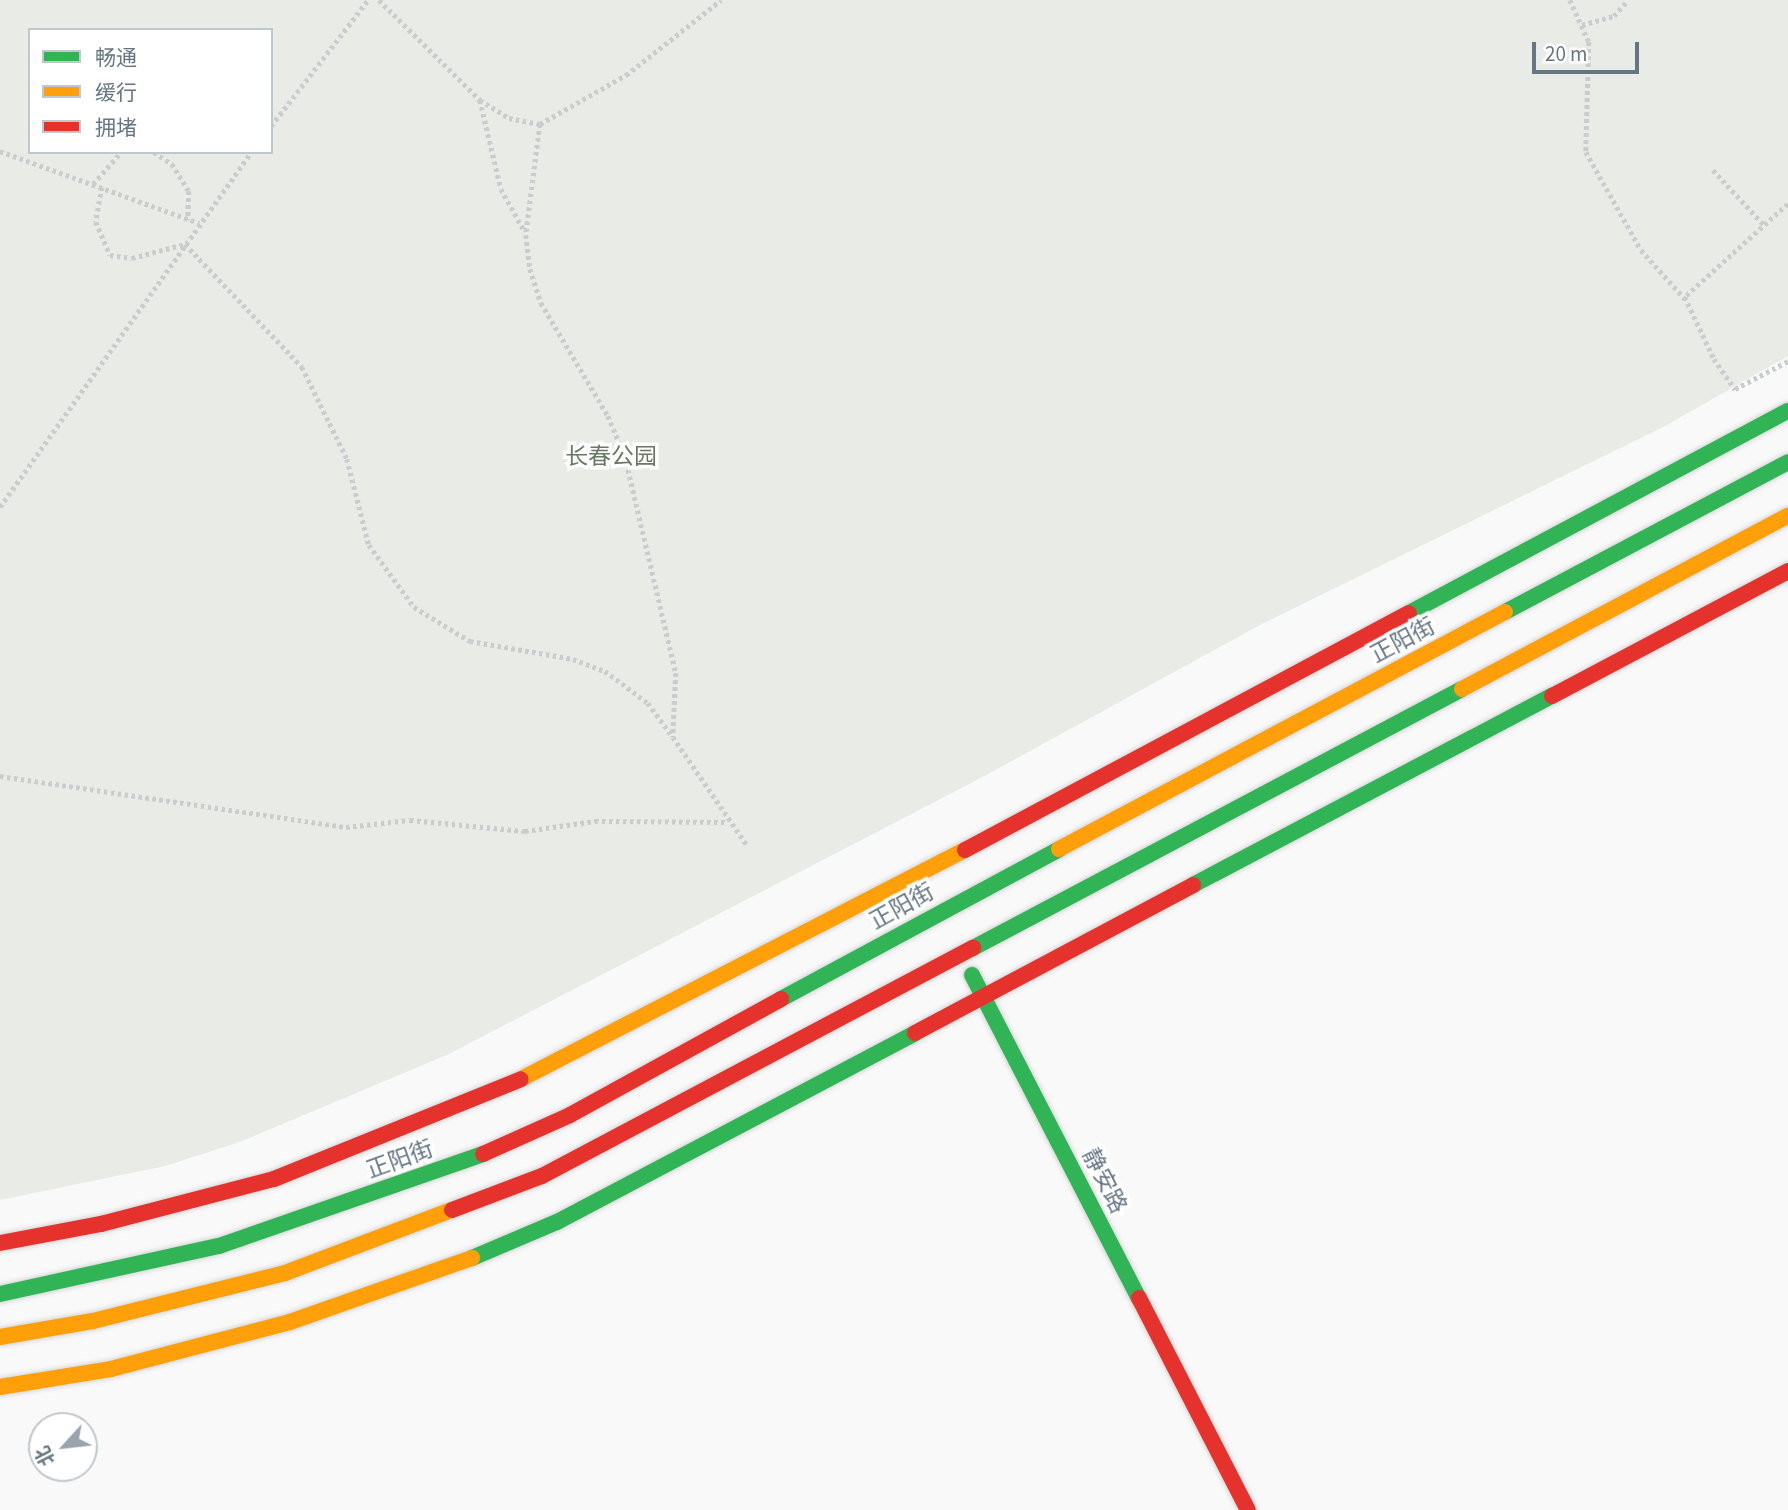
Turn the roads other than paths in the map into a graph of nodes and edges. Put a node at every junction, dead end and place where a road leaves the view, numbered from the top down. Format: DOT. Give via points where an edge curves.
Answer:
graph roads {
  1 [pos="1788,411"];
  2 [pos="1788,462"];
  3 [pos="1788,516"];
  4 [pos="1788,571"];
  5 [pos="920,874"];
  6 [pos="940,912"];
  7 [pos="955,942"];
  8 [pos="983,996"];
  9 [pos="0,1243"];
  10 [pos="0,1294"];
  11 [pos="0,1337"];
  12 [pos="0,1388"];
  13 [pos="1248,1510"];
  1 -- 5 [label="street, 正阳街"];
  2 -- 6 [label="street, 正阳街"];
  3 -- 7 [label="street"];
  4 -- 8 [label="street"];
  5 -- 6 [label="street, 静安路"];
  5 -- 9 [label="street, 正阳街" via="496,1092 439,1115 274,1179 101,1224"];
  6 -- 7 [label="street, 静安路"];
  6 -- 10 [label="street, 正阳街" via="678,1059 488,1152 219,1246"];
  7 -- 8 [label="street, 静安路"];
  7 -- 11 [label="street" via="542,1176 285,1273 142,1310"];
  8 -- 12 [label="street" via="667,1166 487,1253 290,1322 111,1368"];
  8 -- 13 [label="street, 静安路"];
}
